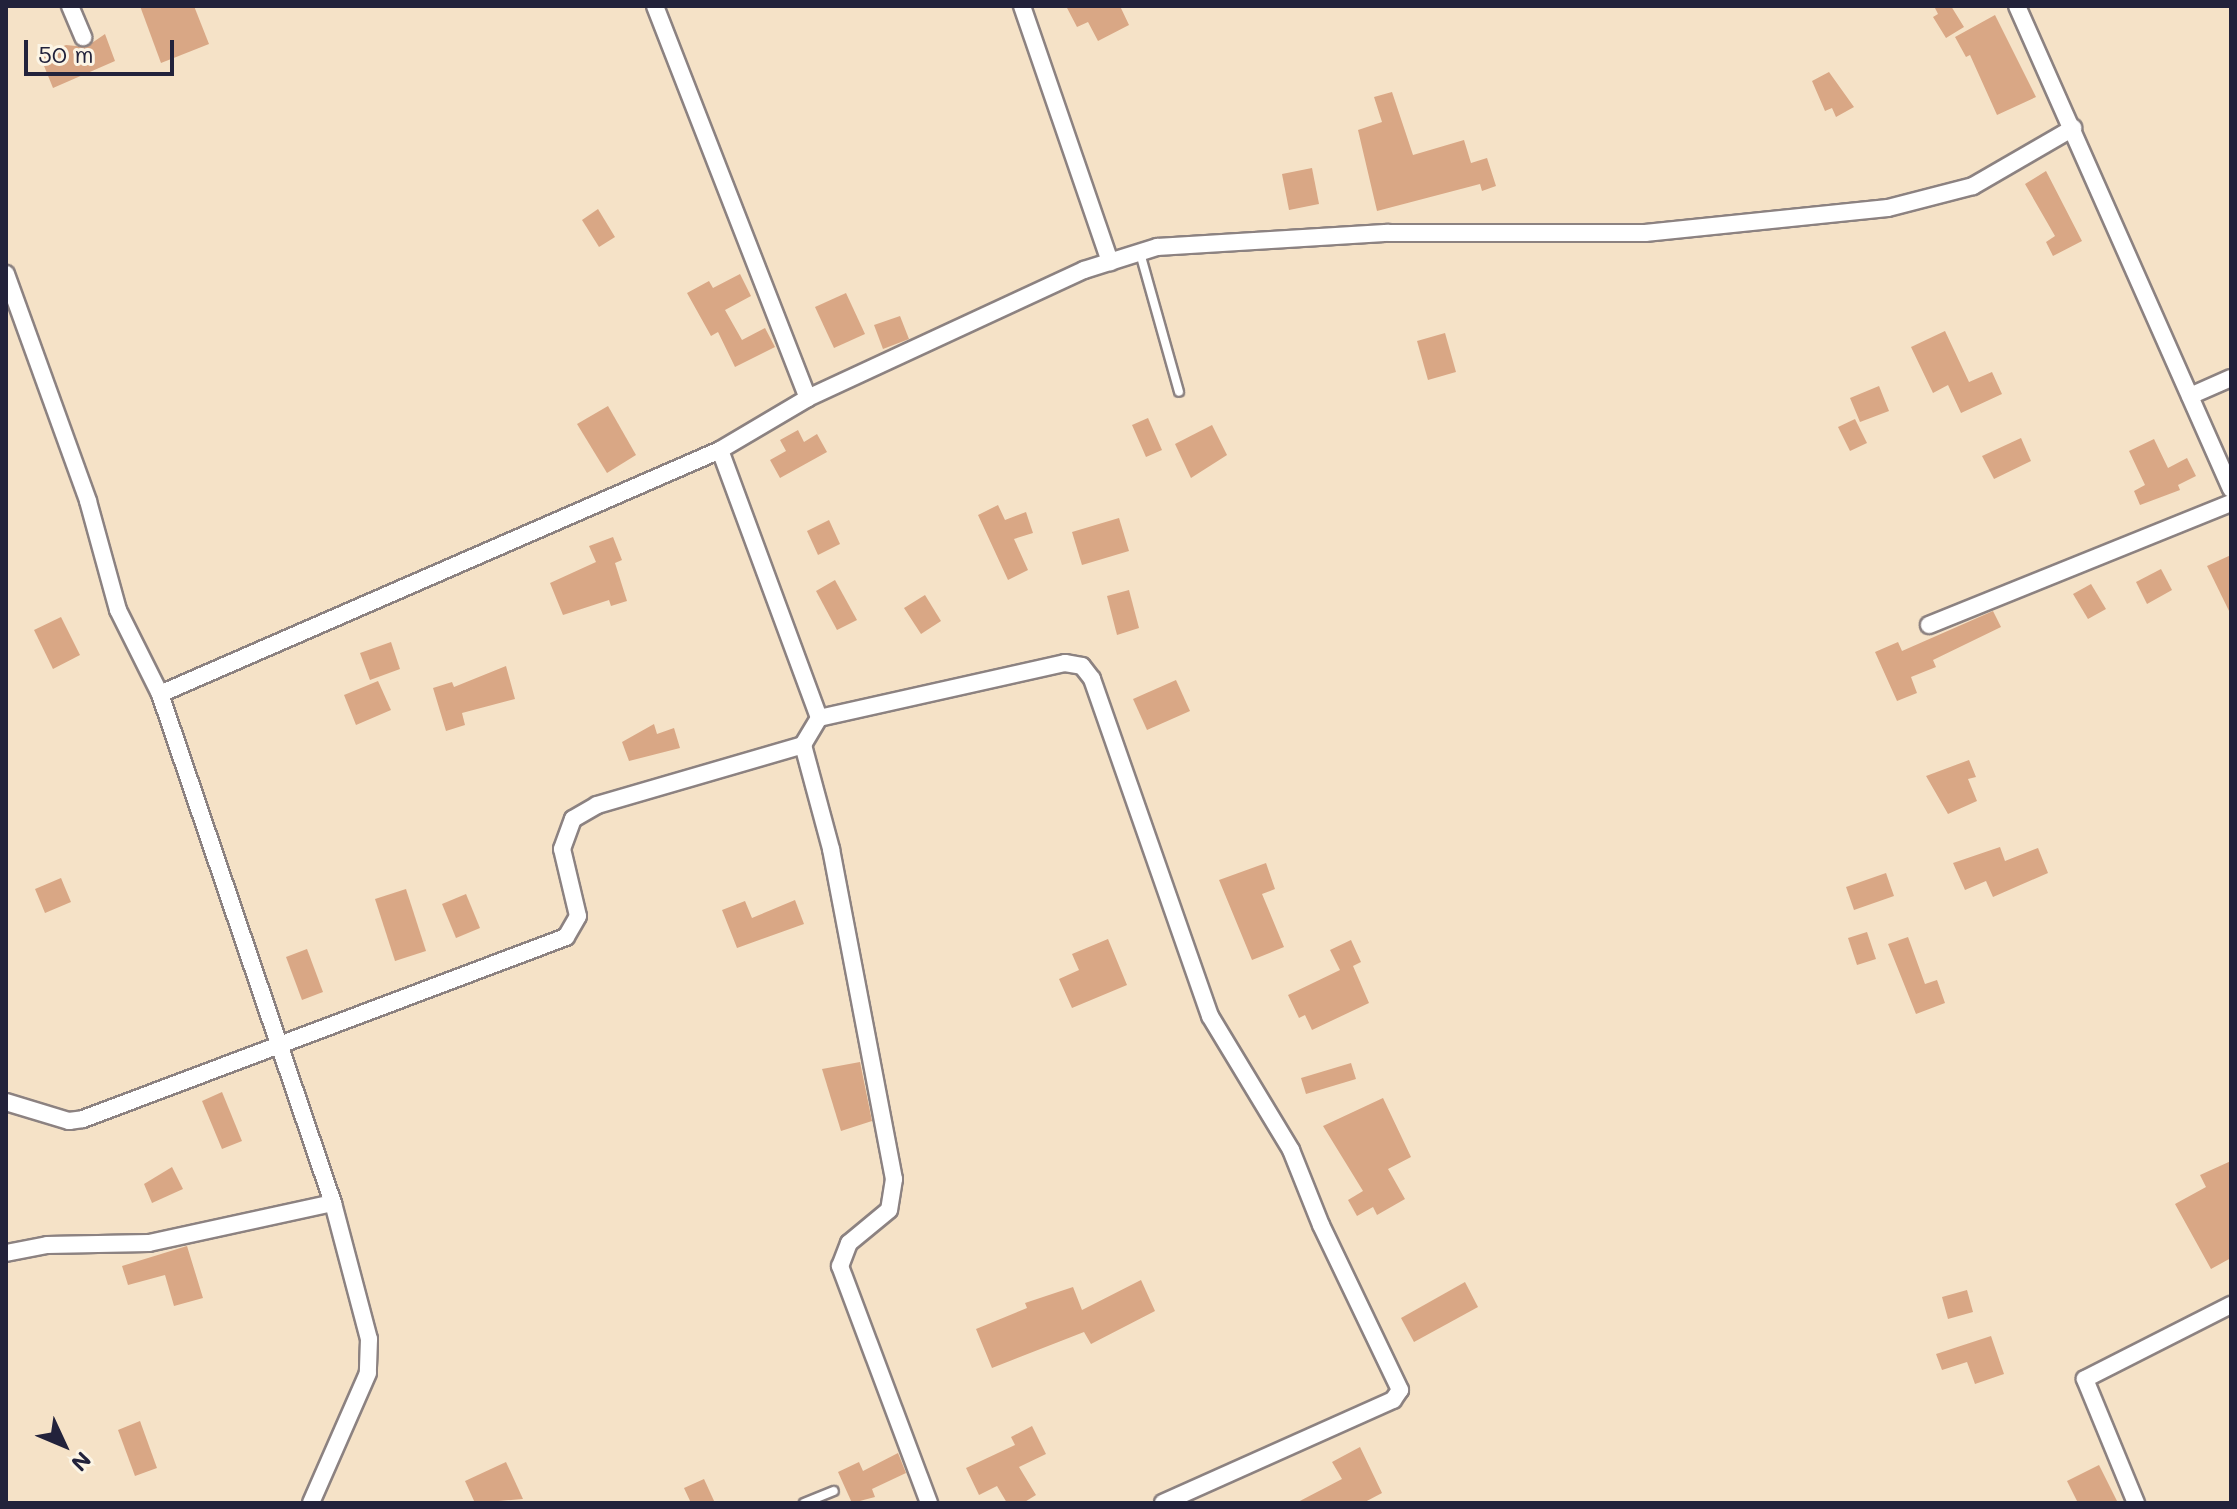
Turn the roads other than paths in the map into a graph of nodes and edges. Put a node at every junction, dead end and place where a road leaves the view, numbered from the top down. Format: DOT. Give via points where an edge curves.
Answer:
graph roads {
  1 [pos="70,6"];
  2 [pos="655,6"];
  3 [pos="1022,6"];
  4 [pos="2017,6"];
  5 [pos="83,37"];
  6 [pos="2073,128"];
  7 [pos="1139,252"];
  8 [pos="1110,262"];
  9 [pos="6,274"];
  10 [pos="2231,378"];
  11 [pos="1179,392"];
  12 [pos="2190,396"];
  13 [pos="808,398"];
  14 [pos="720,450"];
  15 [pos="2231,489"];
  16 [pos="2231,503"];
  17 [pos="1929,625"];
  18 [pos="160,694"];
  19 [pos="819,718"];
  20 [pos="803,745"];
  21 [pos="280,1047"];
  22 [pos="6,1102"];
  23 [pos="333,1203"];
  24 [pos="6,1253"];
  25 [pos="2231,1305"];
  26 [pos="834,1491"];
  27 [pos="311,1503"];
  28 [pos="804,1503"];
  29 [pos="929,1503"];
  30 [pos="1163,1503"];
  31 [pos="2136,1503"];
  1 -- 5 [label="street"];
  2 -- 13 [label="street"];
  3 -- 8 [label="street"];
  4 -- 6 [label="street"];
  6 -- 7 [label="street" via="1973,186 1888,208 1645,233 1389,233 1170,245"];
  6 -- 12 [label="street"];
  7 -- 8 [label="street"];
  7 -- 11 [label="lane"];
  8 -- 13 [label="street"];
  9 -- 18 [label="street" via="88,501 118,610"];
  10 -- 12 [label="street"];
  12 -- 15 [label="street"];
  13 -- 14 [label="street"];
  14 -- 18 [label="street"];
  14 -- 19 [label="street"];
  16 -- 17 [label="street"];
  18 -- 21 [label="street"];
  19 -- 20 [label="street"];
  19 -- 30 [label="street" via="1065,663 1082,666 1092,679 1210,1016 1291,1150 1400,1390 1393,1400"];
  20 -- 21 [label="street" via="597,805 573,819 562,849 578,916 566,937"];
  20 -- 29 [label="street" via="831,849 894,1179 889,1210 849,1243 840,1266"];
  21 -- 22 [label="street" via="83,1119 69,1121"];
  21 -- 23 [label="street"];
  23 -- 24 [label="street" via="149,1243 47,1245"];
  23 -- 27 [label="street" via="372,1356"];
  25 -- 31 [label="street" via="2085,1379"];
  26 -- 28 [label="lane"];
}
